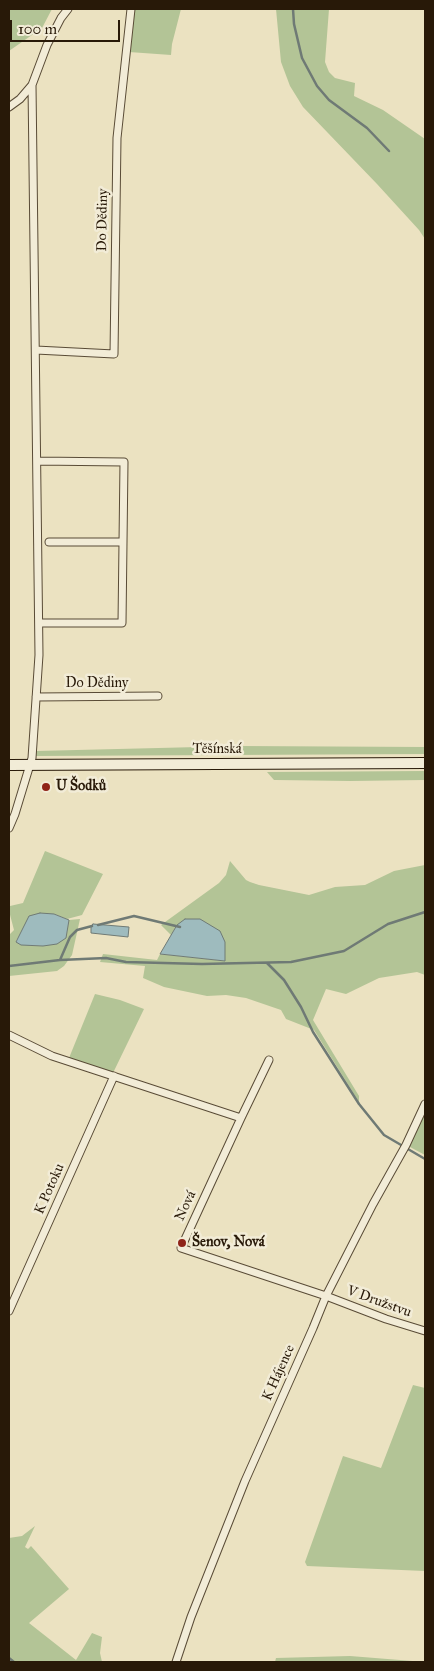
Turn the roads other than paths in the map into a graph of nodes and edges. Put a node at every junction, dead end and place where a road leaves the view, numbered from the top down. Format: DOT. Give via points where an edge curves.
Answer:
graph roads {
  1 [pos="68,9"];
  2 [pos="131,9"];
  3 [pos="32,85"];
  4 [pos="9,107"];
  5 [pos="36,350"];
  6 [pos="37,461"];
  7 [pos="49,542"];
  8 [pos="123,542"];
  9 [pos="39,623"];
  10 [pos="158,696"];
  11 [pos="36,697"];
  12 [pos="425,763"];
  13 [pos="9,765"];
  14 [pos="30,765"];
  15 [pos="9,828"];
  16 [pos="9,1035"];
  17 [pos="269,1060"];
  18 [pos="114,1076"];
  19 [pos="425,1104"];
  20 [pos="240,1118"];
  21 [pos="326,1296"];
  22 [pos="9,1311"];
  23 [pos="425,1331"];
  24 [pos="176,1662"];
  1 -- 3 [label="street" via="47,45"];
  2 -- 5 [label="street, Do Dědiny" via="117,138 114,354"];
  3 -- 4 [label="street" via="20,100"];
  3 -- 5 [label="street"];
  5 -- 6 [label="street"];
  6 -- 8 [label="street" via="124,462"];
  6 -- 9 [label="street"];
  7 -- 8 [label="street"];
  8 -- 9 [label="street" via="122,623"];
  9 -- 11 [label="street"];
  10 -- 11 [label="street, Do Dědiny"];
  11 -- 14 [label="street"];
  12 -- 14 [label="main road, Těšínská"];
  13 -- 14 [label="main road, Těšínská"];
  14 -- 15 [label="street"];
  16 -- 18 [label="street" via="52,1056"];
  17 -- 20 [label="street, Nová"];
  18 -- 20 [label="street"];
  18 -- 22 [label="street, K Potoku"];
  19 -- 21 [label="street, K Hájence"];
  20 -- 21 [label="street, Nová" via="181,1248"];
  21 -- 23 [label="street, V Družstvu"];
  21 -- 24 [label="street, K Hájence" via="245,1481"];
}
